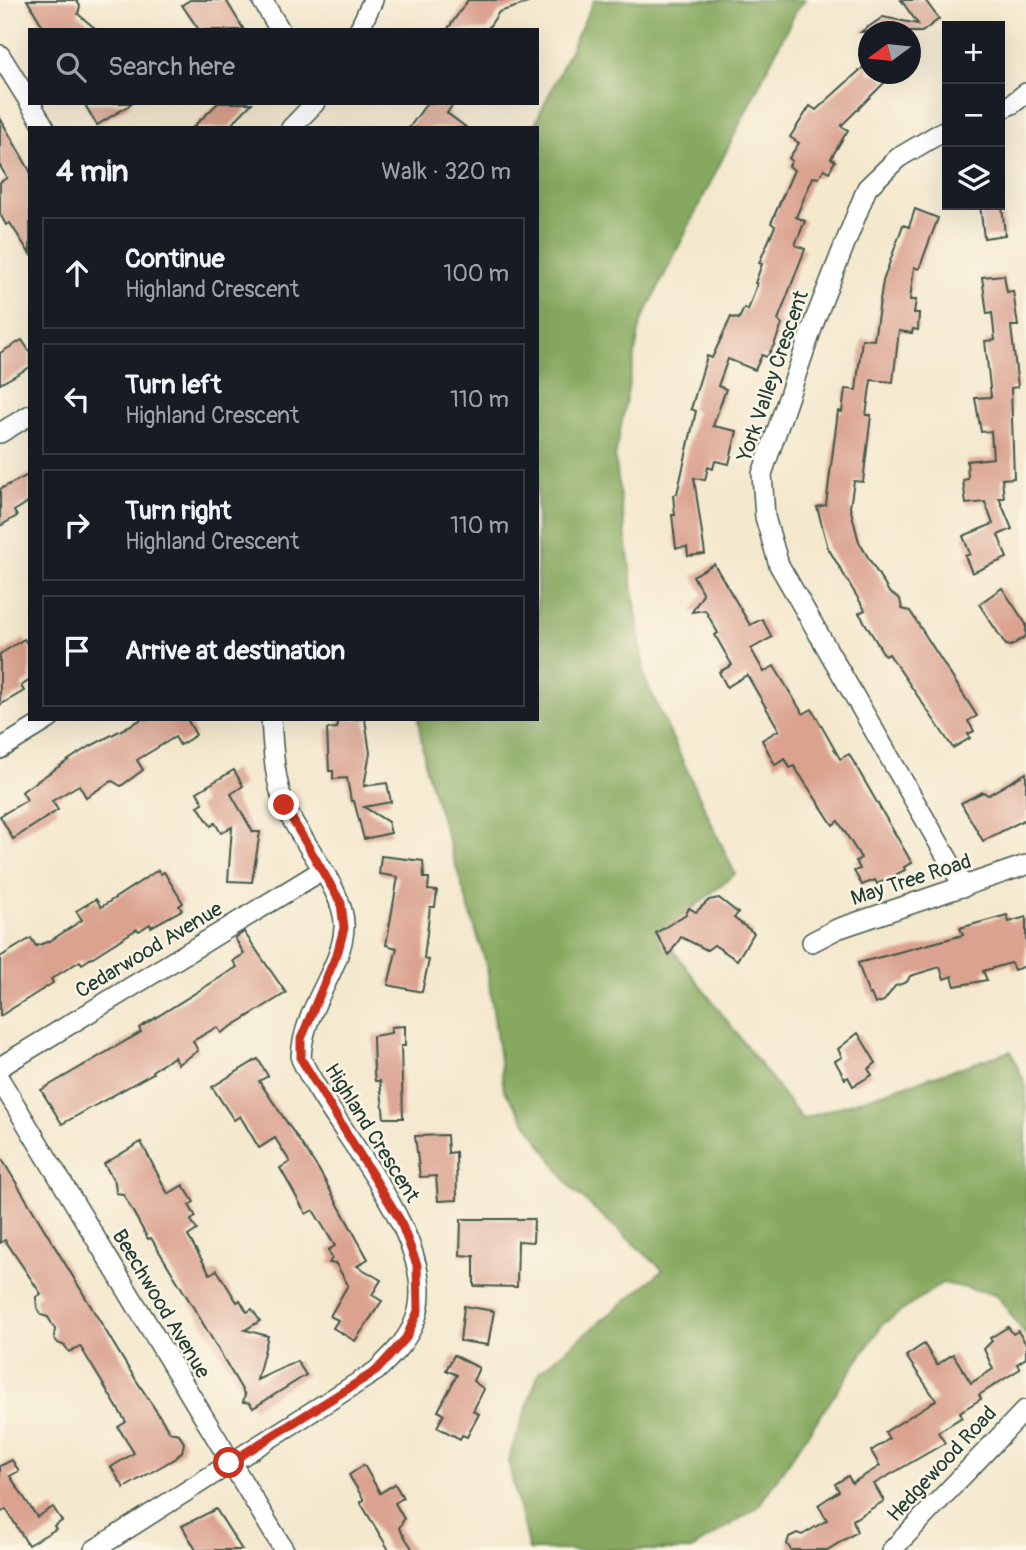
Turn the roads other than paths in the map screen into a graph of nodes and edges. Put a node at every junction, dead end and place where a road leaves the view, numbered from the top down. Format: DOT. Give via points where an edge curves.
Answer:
graph roads {
  1 [pos="261,0"];
  2 [pos="373,0"];
  3 [pos="278,28"];
  4 [pos="360,28"];
  5 [pos="0,55"];
  6 [pos="1026,93"];
  7 [pos="28,100"];
  8 [pos="31,105"];
  9 [pos="313,105"];
  10 [pos="1005,106"];
  11 [pos="44,126"];
  12 [pos="293,126"];
  13 [pos="942,132"];
  14 [pos="28,416"];
  15 [pos="0,433"];
  16 [pos="46,721"];
  17 [pos="271,721"];
  18 [pos="0,749"];
  19 [pos="1026,865"];
  20 [pos="321,871"];
  21 [pos="964,887"];
  22 [pos="812,942"];
  23 [pos="0,1067"];
  24 [pos="0,1080"];
  25 [pos="1025,1409"];
  26 [pos="229,1463"];
  27 [pos="94,1550"];
  28 [pos="284,1550"];
  29 [pos="892,1550"];
  1 -- 3 [label="street"];
  2 -- 4 [label="street"];
  5 -- 7 [label="street"];
  6 -- 10 [label="street"];
  8 -- 11 [label="street"];
  9 -- 12 [label="street"];
  13 -- 21 [label="street, York Valley Crescent" via="898,158 867,188 762,474 765,517 779,565"];
  14 -- 15 [label="street"];
  16 -- 18 [label="street"];
  17 -- 20 [label="street, Highland Crescent" via="275,771 284,805"];
  19 -- 21 [label="street, May Tree Road"];
  20 -- 23 [label="street, Cedarwood Avenue"];
  20 -- 26 [label="street, Highland Crescent" via="341,903 344,928 301,1039 301,1059 400,1220 417,1265 418,1311 406,1338 376,1371"];
  21 -- 22 [label="street, May Tree Road" via="837,929"];
  24 -- 26 [label="street, Beechwood Avenue"];
  25 -- 29 [label="street, Hedgewood Road"];
  26 -- 27 [label="street, Highland Crescent"];
  26 -- 28 [label="street, Beechwood Avenue"];
}
